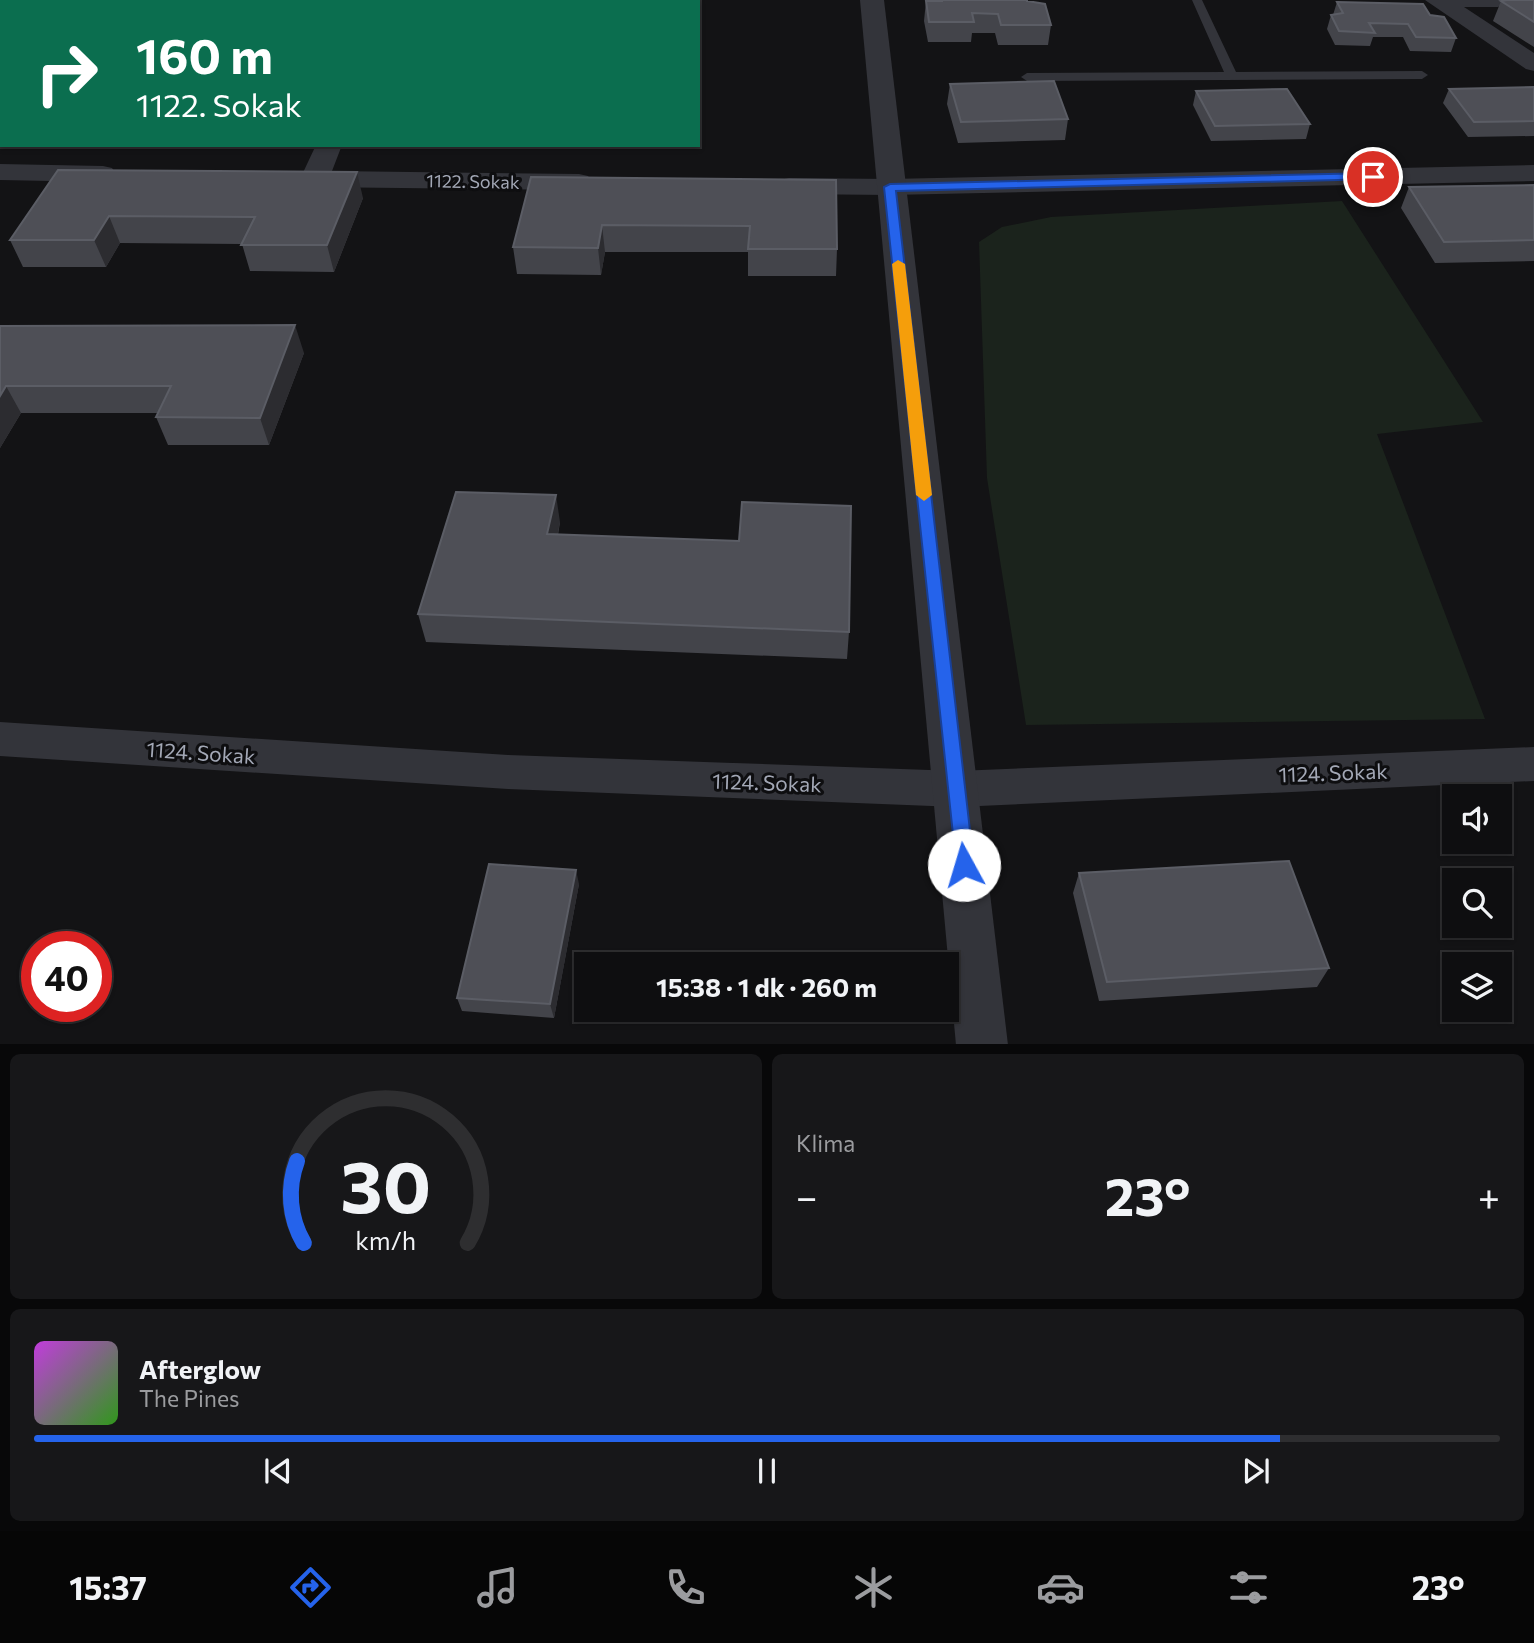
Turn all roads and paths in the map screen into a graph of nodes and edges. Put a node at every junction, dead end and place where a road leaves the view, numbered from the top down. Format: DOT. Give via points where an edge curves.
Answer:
graph roads {
  1 [pos="872,0"];
  2 [pos="1197,0"];
  3 [pos="1433,0"];
  4 [pos="1439,0"];
  5 [pos="1498,0"];
  6 [pos="1534,64"];
  7 [pos="1422,75"];
  8 [pos="1232,76"];
  9 [pos="1027,77"];
  10 [pos="328,147"];
  11 [pos="0,172"];
  12 [pos="1534,173"];
  13 [pos="124,175"];
  14 [pos="289,178"];
  15 [pos="316,179"];
  16 [pos="605,183"];
  17 [pos="768,185"];
  18 [pos="890,187"];
  19 [pos="0,739"];
  20 [pos="1534,764"];
  21 [pos="957,789"];
  22 [pos="982,1044"];
  1 -- 18 [label="street"];
  2 -- 8 [label="lane"];
  3 -- 4 [label="street"];
  4 -- 5 [label="street"];
  4 -- 6 [label="street"];
  7 -- 8 [label="lane"];
  8 -- 9 [label="lane"];
  10 -- 15 [label="street"];
  11 -- 13 [label="street"];
  12 -- 18 [label="street"];
  14 -- 15 [label="street, 1122. Sokak"];
  15 -- 16 [label="street, 1122. Sokak"];
  17 -- 18 [label="street"];
  18 -- 21 [label="street"];
  19 -- 21 [label="street, 1124. Sokak" via="508,772"];
  20 -- 21 [label="street, 1124. Sokak"];
  21 -- 22 [label="street"];
}
